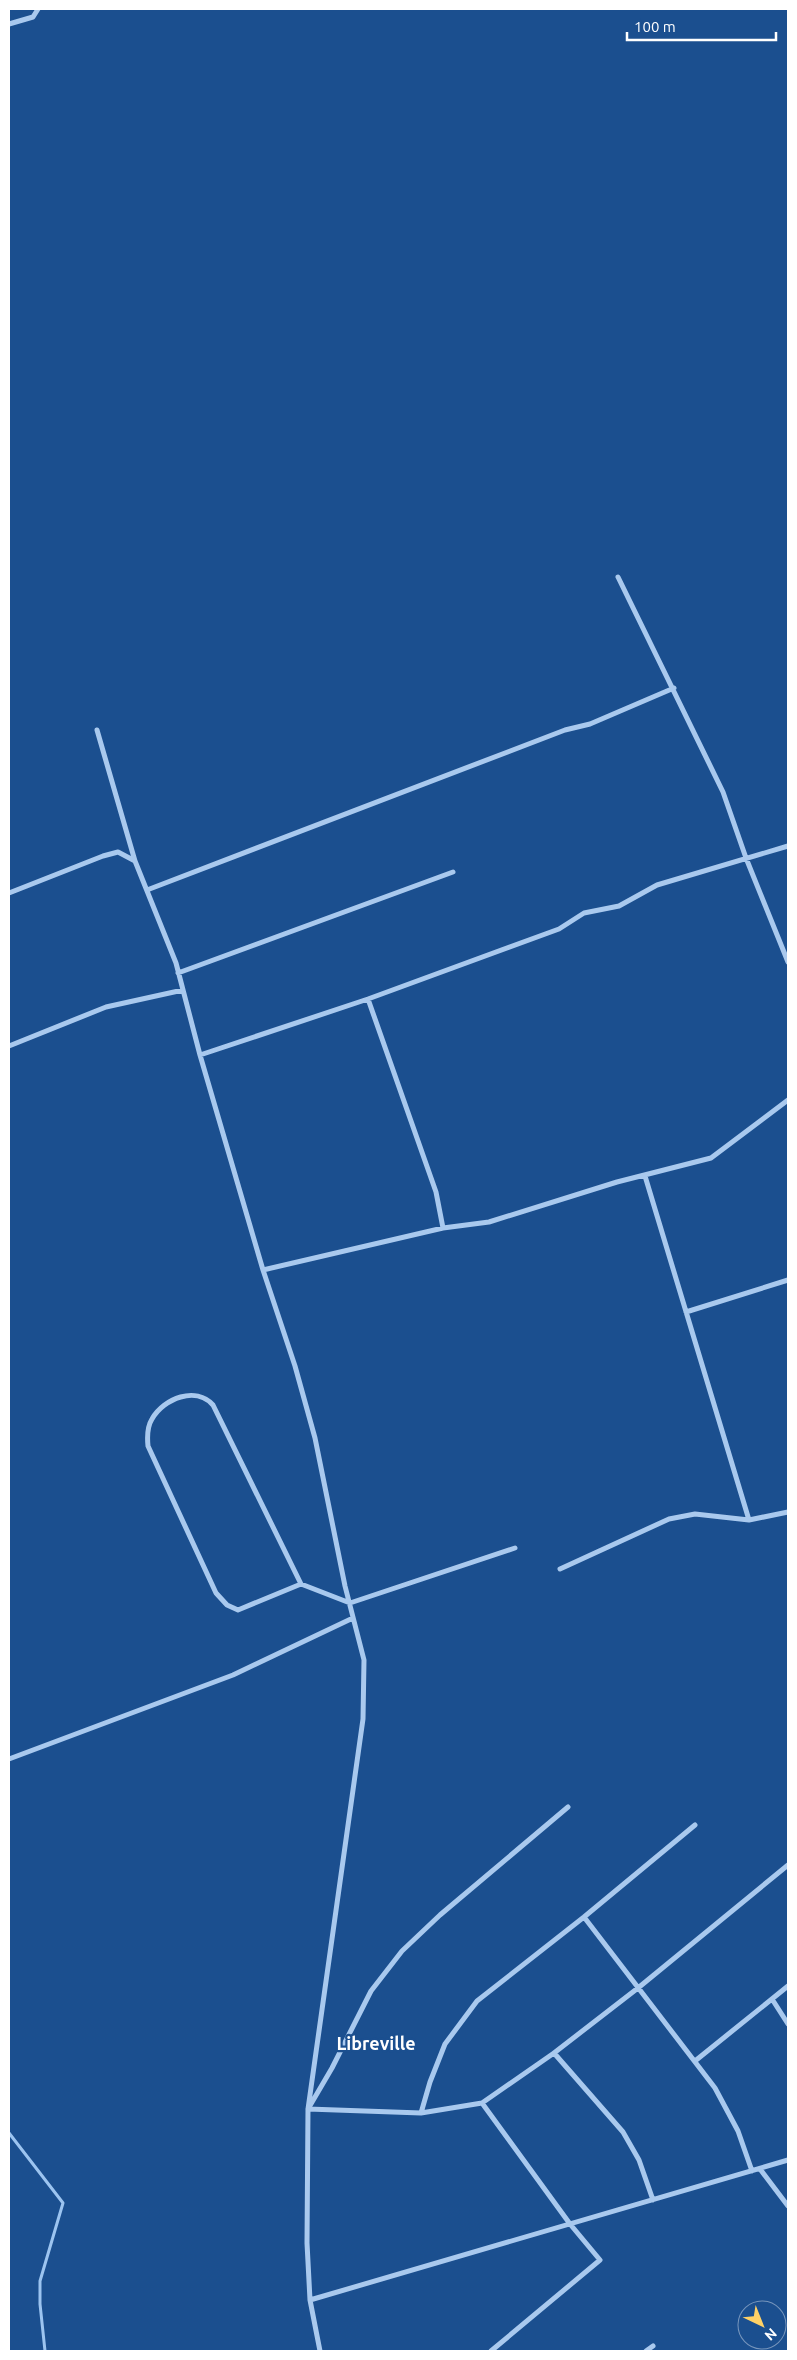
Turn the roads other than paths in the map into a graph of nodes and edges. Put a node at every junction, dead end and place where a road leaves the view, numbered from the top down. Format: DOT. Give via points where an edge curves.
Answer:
graph roads {
  1 [pos="38,9"];
  2 [pos="9,24"];
  3 [pos="618,577"];
  4 [pos="674,688"];
  5 [pos="97,730"];
  6 [pos="788,846"];
  7 [pos="746,858"];
  8 [pos="135,861"];
  9 [pos="453,872"];
  10 [pos="147,890"];
  11 [pos="9,893"];
  12 [pos="786,949"];
  13 [pos="788,962"];
  14 [pos="178,973"];
  15 [pos="183,990"];
  16 [pos="368,999"];
  17 [pos="9,1046"];
  18 [pos="200,1055"];
  19 [pos="788,1100"];
  20 [pos="645,1176"];
  21 [pos="443,1228"];
  22 [pos="263,1270"];
  23 [pos="788,1280"];
  24 [pos="686,1312"];
  25 [pos="788,1512"];
  26 [pos="749,1520"];
  27 [pos="515,1548"];
  28 [pos="560,1569"];
  29 [pos="301,1584"];
  30 [pos="350,1603"];
  31 [pos="353,1618"];
  32 [pos="9,1759"];
  33 [pos="568,1808"];
  34 [pos="696,1825"];
  35 [pos="788,1865"];
  36 [pos="584,1918"];
  37 [pos="788,1986"];
  38 [pos="638,1988"];
  39 [pos="772,1999"];
  40 [pos="788,2024"];
  41 [pos="554,2053"];
  42 [pos="695,2061"];
  43 [pos="482,2103"];
  44 [pos="308,2109"];
  45 [pos="421,2114"];
  46 [pos="788,2160"];
  47 [pos="760,2169"];
  48 [pos="752,2171"];
  49 [pos="653,2200"];
  50 [pos="788,2206"];
  51 [pos="570,2224"];
  52 [pos="310,2300"];
  53 [pos="653,2346"];
  54 [pos="320,2351"];
  55 [pos="491,2351"];
  56 [pos="646,2351"];
  1 -- 2 [label="street" via="32,17"];
  3 -- 4 [label="street"];
  4 -- 7 [label="street" via="723,792"];
  4 -- 10 [label="street" via="590,724 556,734"];
  5 -- 8 [label="street"];
  6 -- 7 [label="street"];
  7 -- 12 [label="street"];
  7 -- 16 [label="street" via="657,885 618,906 584,913 559,929"];
  8 -- 10 [label="street"];
  8 -- 11 [label="street" via="118,852"];
  9 -- 14 [label="street"];
  10 -- 14 [label="street"];
  12 -- 13 [label="street"];
  14 -- 15 [label="street"];
  15 -- 17 [label="street" via="106,1007"];
  15 -- 18 [label="street"];
  16 -- 18 [label="street"];
  16 -- 21 [label="street" via="436,1192"];
  18 -- 22 [label="street"];
  19 -- 20 [label="street" via="711,1158"];
  20 -- 21 [label="street" via="489,1222"];
  20 -- 24 [label="street"];
  21 -- 22 [label="street"];
  22 -- 30 [label="street" via="315,1438"];
  23 -- 24 [label="street"];
  24 -- 26 [label="street"];
  25 -- 26 [label="street"];
  26 -- 28 [label="street" via="695,1514 669,1519"];
  27 -- 30 [label="street"];
  29 -- 29 [label="street" via="238,1610 227,1605 216,1593 148,1446 147,1432 157,1411 179,1397 192,1394 207,1398 213,1404"];
  29 -- 30 [label="street"];
  30 -- 31 [label="street"];
  31 -- 32 [label="street" via="233,1675"];
  31 -- 44 [label="street" via="364,1660 363,1718"];
  33 -- 44 [label="street" via="440,1915 402,1952 371,1991"];
  34 -- 36 [label="street"];
  35 -- 38 [label="street"];
  36 -- 38 [label="street"];
  36 -- 45 [label="street" via="476,2001 445,2044"];
  37 -- 39 [label="street"];
  38 -- 41 [label="street"];
  38 -- 42 [label="street"];
  39 -- 40 [label="street"];
  39 -- 42 [label="street"];
  41 -- 43 [label="street"];
  41 -- 49 [label="street" via="622,2132 639,2160"];
  42 -- 48 [label="street" via="728,2112"];
  43 -- 45 [label="street"];
  43 -- 51 [label="street"];
  44 -- 45 [label="street"];
  44 -- 52 [label="street" via="306,2168"];
  46 -- 47 [label="street"];
  47 -- 48 [label="street"];
  47 -- 50 [label="street"];
  48 -- 49 [label="street"];
  49 -- 51 [label="street"];
  51 -- 52 [label="street"];
  51 -- 55 [label="street" via="600,2260"];
  52 -- 54 [label="street"];
  53 -- 56 [label="street"];
}
